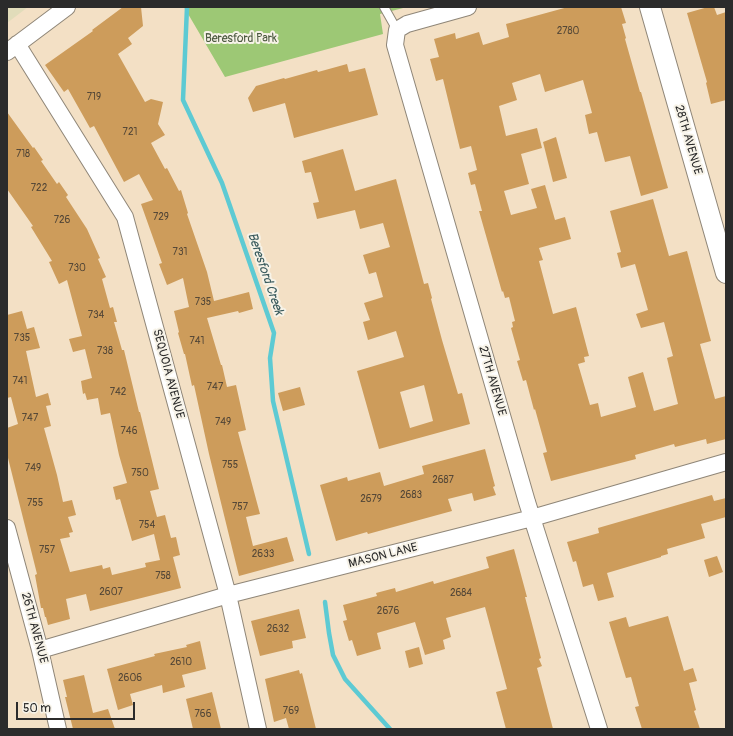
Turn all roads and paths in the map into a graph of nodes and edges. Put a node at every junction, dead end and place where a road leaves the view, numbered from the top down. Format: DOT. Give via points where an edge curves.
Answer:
graph roads {
  1 [pos="67,7"];
  2 [pos="384,7"];
  3 [pos="468,7"];
  4 [pos="650,7"];
  5 [pos="396,30"];
  6 [pos="12,48"];
  7 [pos="726,273"];
  8 [pos="726,462"];
  9 [pos="532,518"];
  10 [pos="7,528"];
  11 [pos="228,595"];
  12 [pos="40,650"];
  13 [pos="58,729"];
  14 [pos="258,729"];
  15 [pos="599,729"];
  1 -- 6 [label="street"];
  2 -- 5 [label="lane"];
  3 -- 5 [label="street" via="407,24"];
  4 -- 7 [label="street, 28TH AVENUE"];
  5 -- 9 [label="street, 27TH AVENUE" via="395,45"];
  6 -- 11 [label="street, SEQUOIA AVENUE" via="125,217"];
  8 -- 9 [label="street, MASON LANE"];
  9 -- 11 [label="street, MASON LANE"];
  9 -- 15 [label="street, 27TH AVENUE"];
  10 -- 12 [label="street, 26TH AVENUE"];
  11 -- 12 [label="street, MASON LANE"];
  11 -- 14 [label="street, SEQUOIA AVENUE"];
  12 -- 13 [label="street, 26TH AVENUE"];
}
